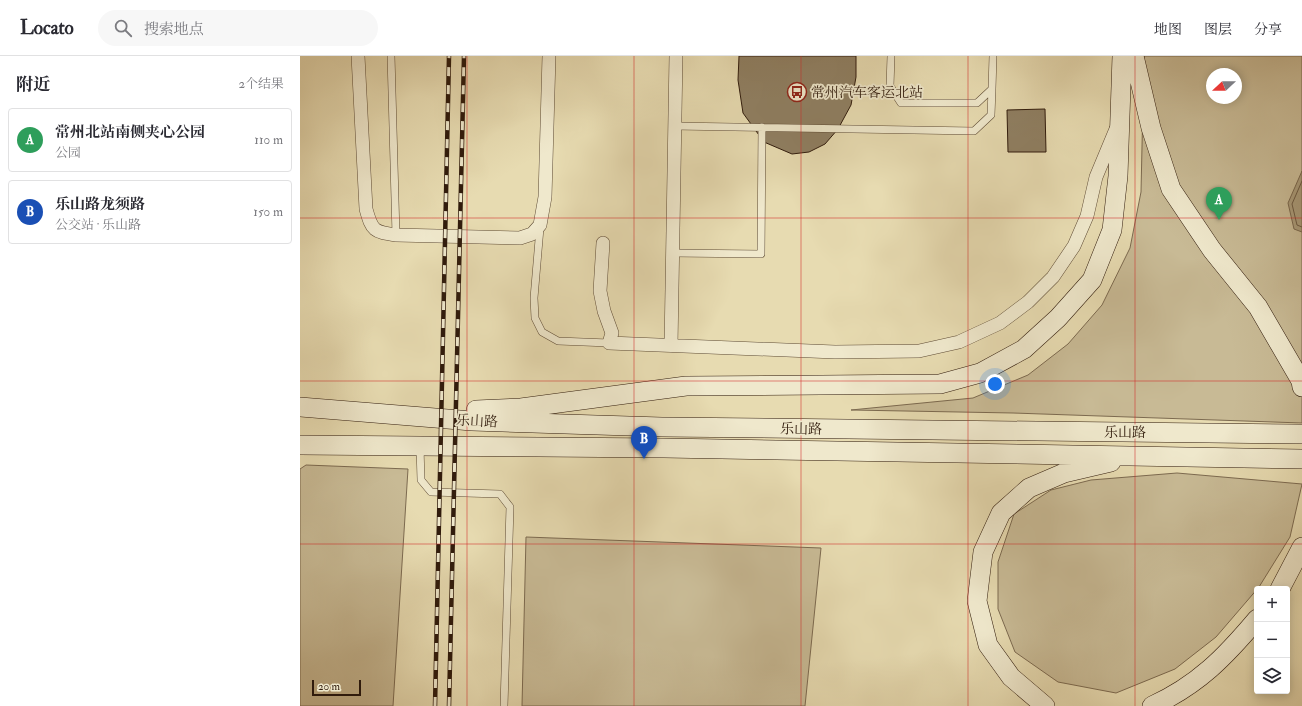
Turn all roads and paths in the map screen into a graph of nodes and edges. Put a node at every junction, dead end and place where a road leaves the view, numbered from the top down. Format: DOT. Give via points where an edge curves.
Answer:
graph roads {
  1 [pos="358,56"];
  2 [pos="391,56"];
  3 [pos="549,56"];
  4 [pos="676,56"];
  5 [pos="891,56"];
  6 [pos="993,56"];
  7 [pos="1122,56"];
  8 [pos="1134,56"];
  9 [pos="992,89"];
  10 [pos="1120,118"];
  11 [pos="675,126"];
  12 [pos="762,127"];
  13 [pos="540,225"];
  14 [pos="396,235"];
  15 [pos="603,242"];
  16 [pos="673,253"];
  17 [pos="609,343"];
  18 [pos="671,346"];
  19 [pos="1302,387"];
  20 [pos="300,407"];
  21 [pos="393,415"];
  22 [pos="1302,434"];
  23 [pos="300,444"];
  24 [pos="420,446"];
  25 [pos="1264,458"];
  26 [pos="1302,459"];
  27 [pos="1302,547"];
  28 [pos="1282,586"];
  29 [pos="1255,622"];
  30 [pos="504,706"];
  31 [pos="1045,706"];
  32 [pos="1152,706"];
  1 -- 14 [label="street" via="366,209 370,225 379,233"];
  2 -- 14 [label="lane"];
  3 -- 13 [label="street" via="546,197"];
  4 -- 11 [label="street"];
  5 -- 9 [label="lane" via="890,86 901,103 977,103"];
  6 -- 9 [label="lane"];
  7 -- 10 [label="main road"];
  8 -- 19 [label="main road" via="1151,128 1171,189 1212,250 1258,307 1301,380"];
  9 -- 12 [label="lane" via="992,115 974,131"];
  10 -- 18 [label="street" via="1096,177 1087,216 1074,246 1053,277 1028,302 1000,323 959,342 919,351 835,352"];
  10 -- 21 [label="main road" via="1118,176 1112,230 1092,280 1058,318 1024,349 980,373 940,384 686,386 521,408"];
  11 -- 12 [label="lane"];
  11 -- 16 [label="street"];
  12 -- 16 [label="lane" via="761,254"];
  13 -- 14 [label="street" via="532,234 520,238"];
  13 -- 17 [label="lane" via="534,298 535,318 542,332 558,341"];
  15 -- 17 [label="street" via="600,291 612,333"];
  16 -- 18 [label="street"];
  17 -- 18 [label="street"];
  20 -- 21 [label="main road, 乐山路"];
  21 -- 22 [label="main road, 乐山路" via="472,421 662,427"];
  23 -- 24 [label="main road, 乐山路"];
  24 -- 25 [label="main road, 乐山路"];
  24 -- 30 [label="lane" via="421,480 431,492 500,494 510,506"];
  25 -- 26 [label="main road, 乐山路"];
  25 -- 31 [label="main road" via="1112,462 1064,473 1029,488 1001,513 983,552 977,601 988,645 1011,677"];
  27 -- 28 [label="main road"];
  29 -- 32 [label="main road" via="1237,644 1204,675"];
}
